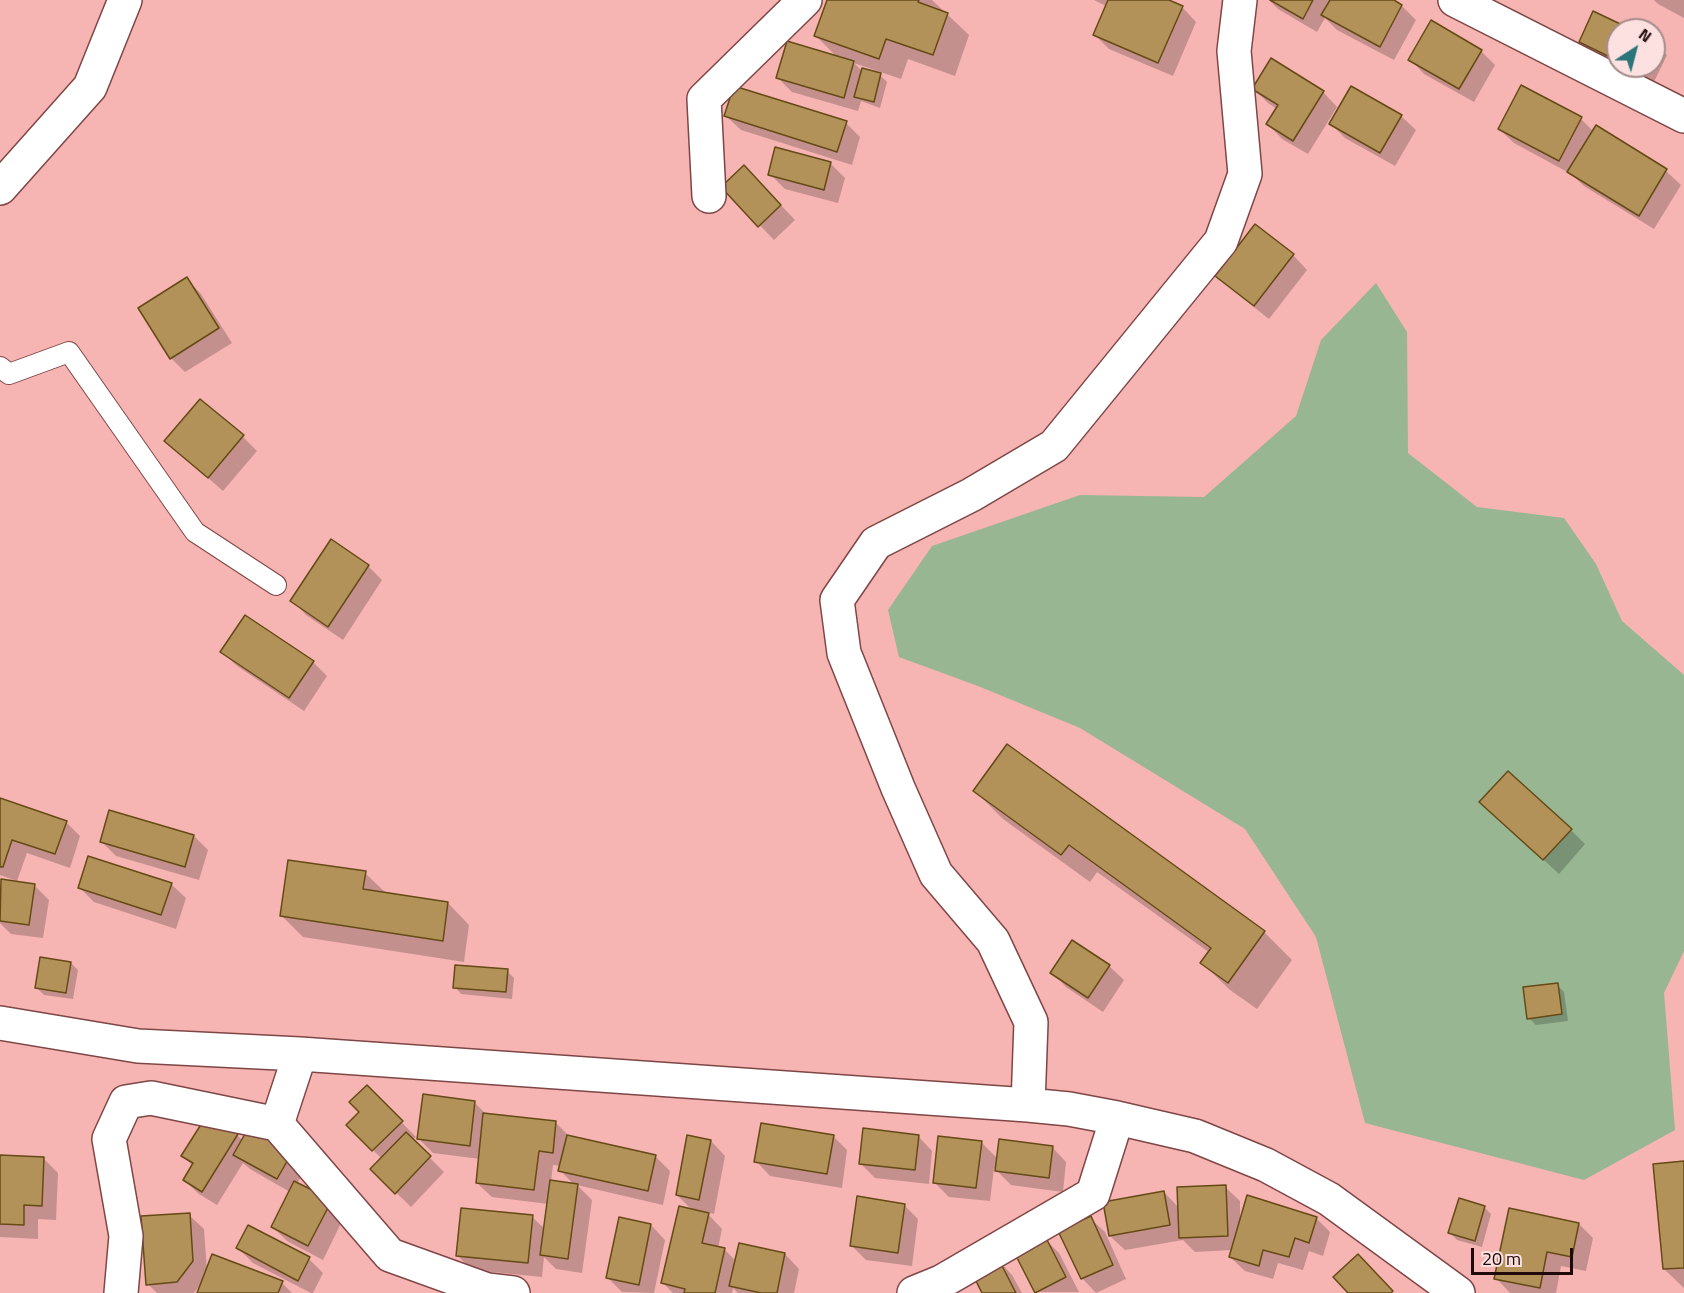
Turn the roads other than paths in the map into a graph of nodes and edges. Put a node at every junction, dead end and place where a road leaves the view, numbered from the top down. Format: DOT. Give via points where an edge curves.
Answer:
graph roads {
  1 [pos="125,0"];
  2 [pos="805,0"];
  3 [pos="1240,0"];
  4 [pos="1455,0"];
  5 [pos="1684,116"];
  6 [pos="0,188"];
  7 [pos="709,196"];
  8 [pos="0,367"];
  9 [pos="276,585"];
  10 [pos="0,1023"];
  11 [pos="300,1054"];
  12 [pos="1028,1105"];
  13 [pos="1117,1118"];
  14 [pos="278,1124"];
  15 [pos="121,1293"];
  16 [pos="513,1293"];
  17 [pos="914,1293"];
  18 [pos="1458,1293"];
  1 -- 6 [label="street" via="90,87"];
  2 -- 7 [label="street" via="704,99"];
  3 -- 12 [label="street" via="1234,51 1245,174 1221,241 1054,446 971,495 876,543 837,600 844,654 936,874 993,941 1031,1022"];
  4 -- 5 [label="street"];
  8 -- 9 [label="lane" via="9,374 69,352 195,532"];
  10 -- 11 [label="street" via="138,1046"];
  11 -- 12 [label="street"];
  11 -- 14 [label="street"];
  12 -- 13 [label="street"];
  13 -- 17 [label="street" via="1093,1194 941,1282"];
  13 -- 18 [label="street" via="1195,1136 1266,1165 1329,1199"];
  14 -- 15 [label="street" via="151,1098 126,1102 109,1139 126,1236"];
  14 -- 16 [label="street" via="390,1255 487,1290"];
}
